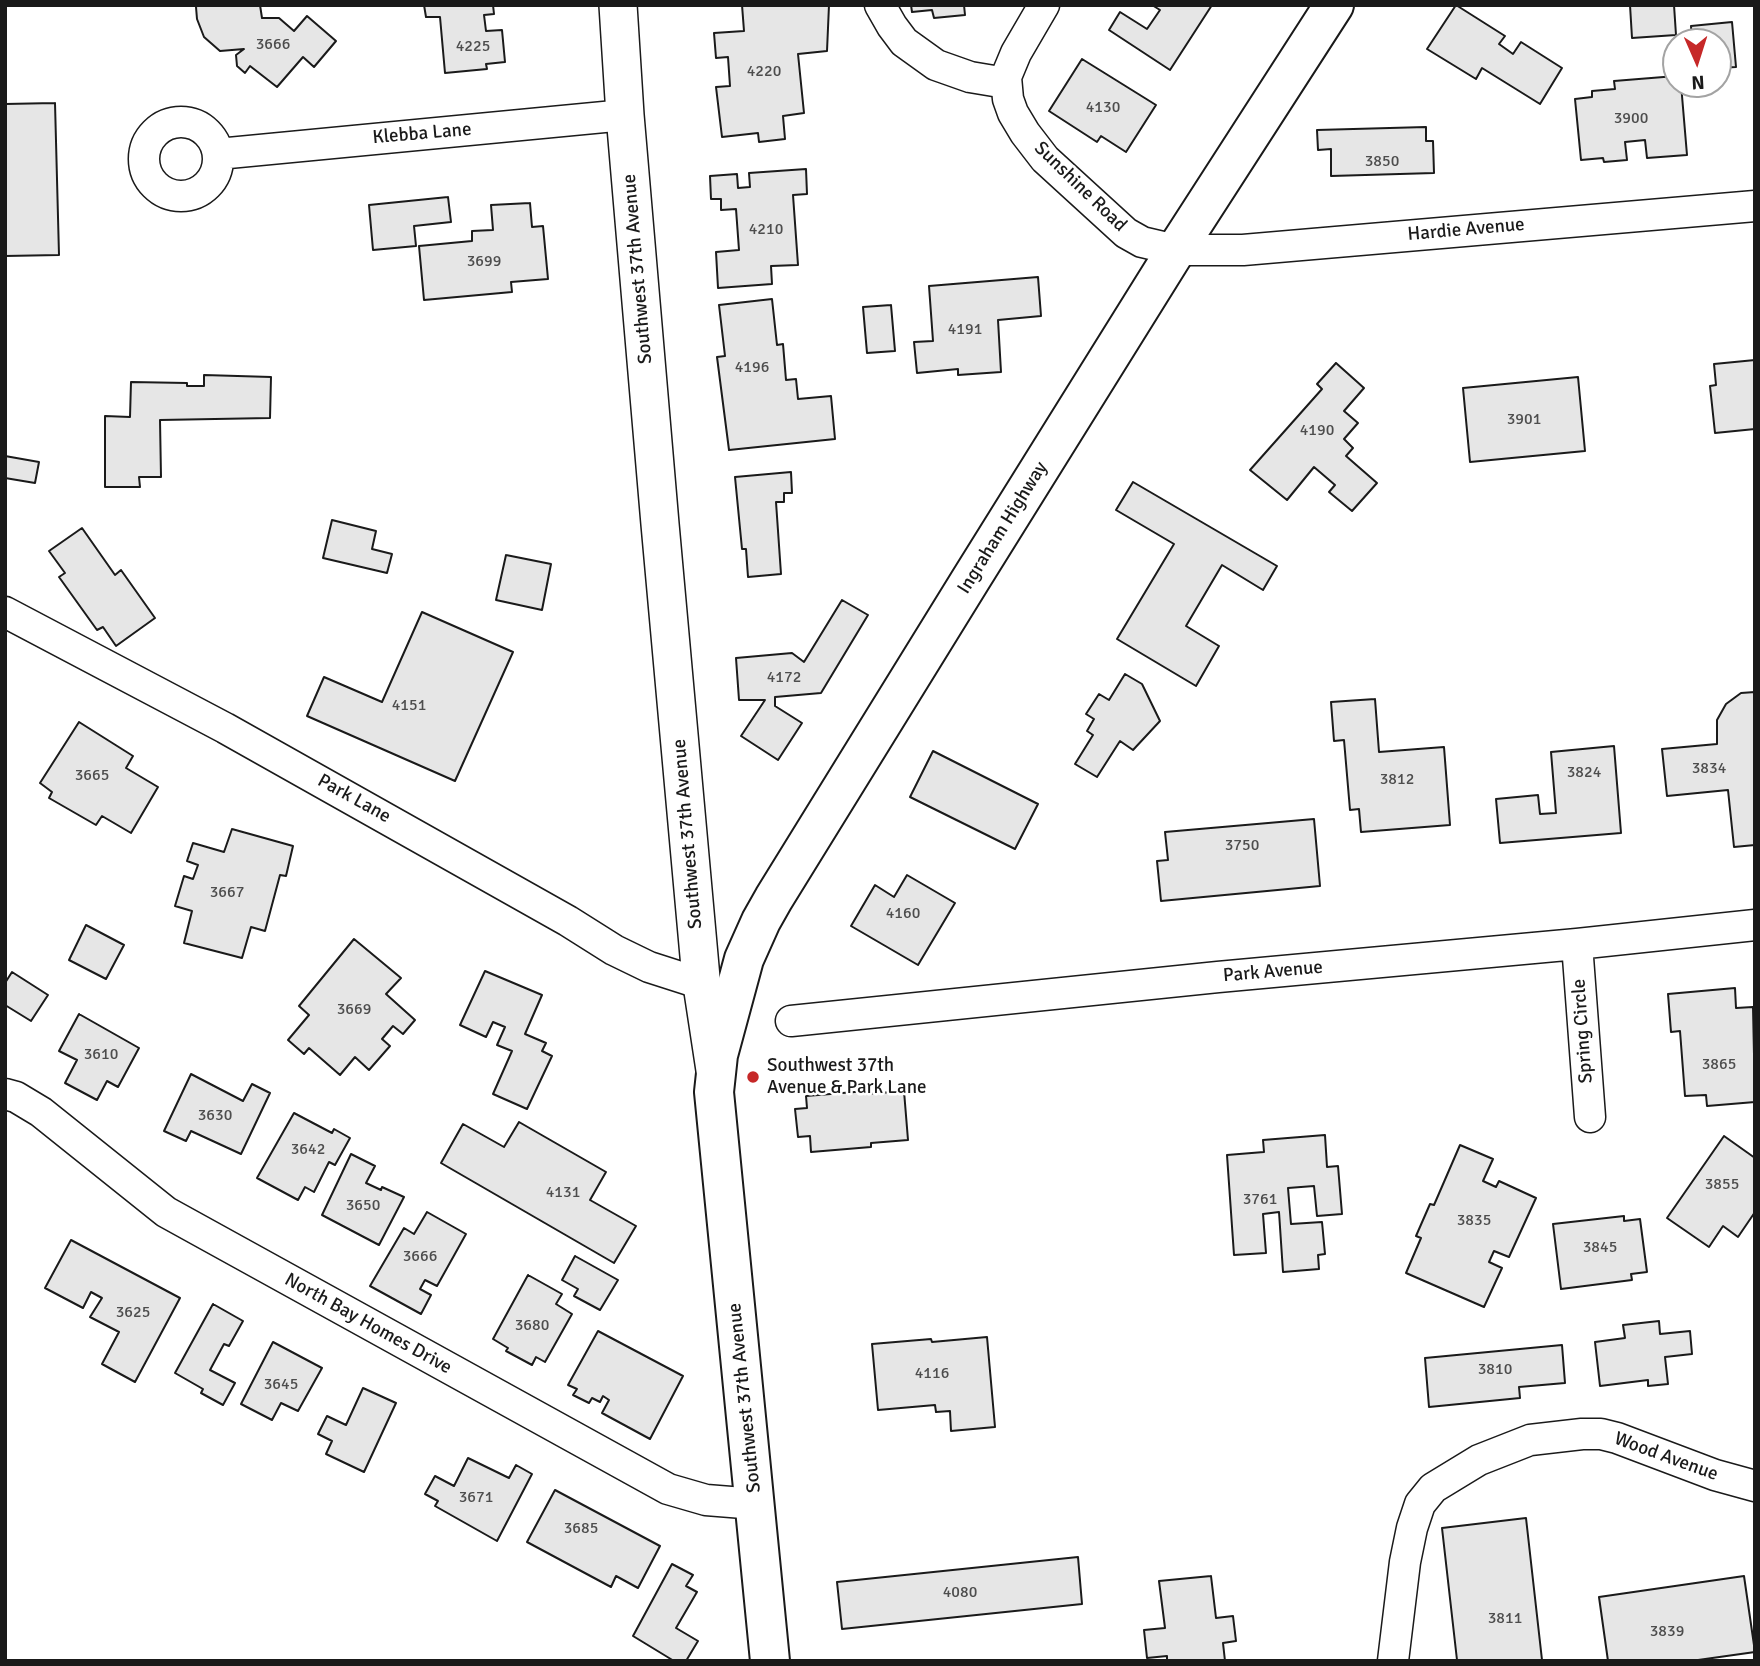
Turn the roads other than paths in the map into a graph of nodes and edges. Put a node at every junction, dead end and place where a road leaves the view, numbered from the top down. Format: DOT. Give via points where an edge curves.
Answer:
graph roads {
  1 [pos="618,5"];
  2 [pos="880,5"];
  3 [pos="1044,5"];
  4 [pos="1334,5"];
  5 [pos="1006,83"];
  6 [pos="625,115"];
  7 [pos="218,154"];
  8 [pos="1755,205"];
  9 [pos="1176,250"];
  10 [pos="5,612"];
  11 [pos="1755,925"];
  12 [pos="1577,944"];
  13 [pos="702,984"];
  14 [pos="791,1021"];
  15 [pos="715,1070"];
  16 [pos="5,1094"];
  17 [pos="1590,1117"];
  18 [pos="1755,1486"];
  19 [pos="756,1504"];
  20 [pos="770,1661"];
  21 [pos="1392,1661"];
  1 -- 6 [label="street, Southwest 37th Avenue"];
  2 -- 5 [label="street" via="904,42 936,65"];
  3 -- 5 [label="street" via="1016,53"];
  4 -- 9 [label="main road, Ingraham Highway"];
  5 -- 9 [label="street, Sunshine Road" via="1017,121 1045,159 1126,233"];
  6 -- 7 [label="street, Klebba Lane"];
  6 -- 13 [label="street, Southwest 37th Avenue"];
  8 -- 9 [label="street, Hardie Avenue" via="1243,250"];
  9 -- 15 [label="main road, Ingraham Highway" via="761,921 744,959"];
  10 -- 13 [label="street, Park Lane" via="237,734 614,950"];
  11 -- 12 [label="street, Park Avenue"];
  12 -- 14 [label="street, Park Avenue"];
  12 -- 17 [label="street, Spring Circle"];
  13 -- 15 [label="street, Southwest 37th Avenue"];
  15 -- 19 [label="main road, Southwest 37th Avenue"];
  16 -- 19 [label="street, North Bay Homes Drive" via="41,1112 139,1192 189,1226 668,1489 721,1503"];
  18 -- 21 [label="street, Wood Avenue" via="1601,1434 1530,1440 1479,1460 1433,1488 1420,1504 1409,1540"];
  19 -- 20 [label="main road, Southwest 37th Avenue"];
}
